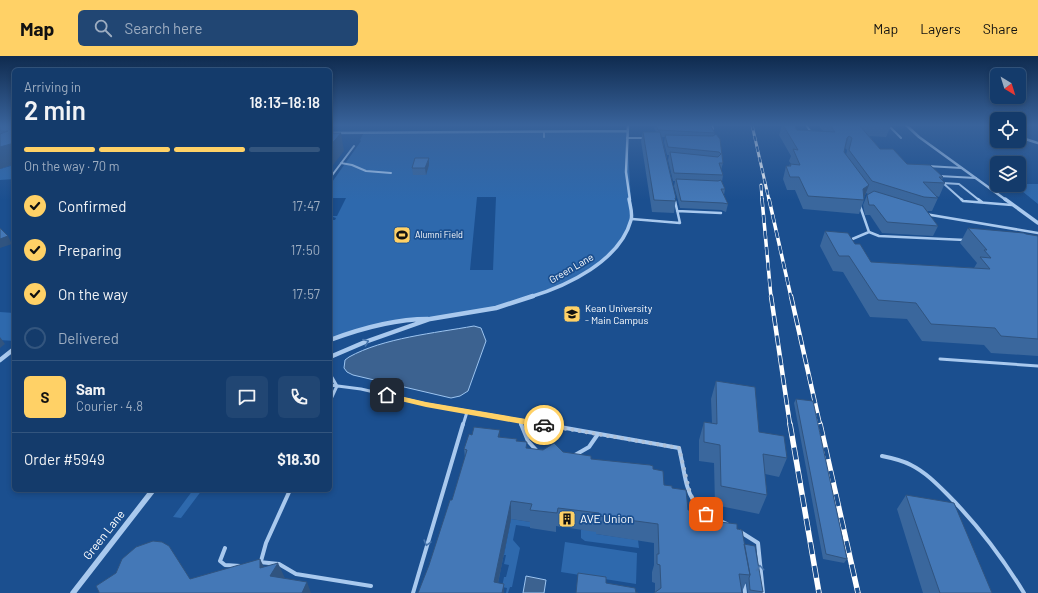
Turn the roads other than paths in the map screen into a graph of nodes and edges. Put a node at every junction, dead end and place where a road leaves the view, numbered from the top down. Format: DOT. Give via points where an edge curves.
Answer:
graph roads {
  1 [pos="351,150"];
  2 [pos="627,150"];
  3 [pos="937,150"];
  4 [pos="341,163"];
  5 [pos="925,166"];
  6 [pos="962,168"];
  7 [pos="391,173"];
  8 [pos="332,175"];
  9 [pos="935,176"];
  10 [pos="976,178"];
  11 [pos="674,197"];
  12 [pos="982,202"];
  13 [pos="860,203"];
  14 [pos="1012,205"];
  15 [pos="677,211"];
  16 [pos="721,213"];
  17 [pos="923,214"];
  18 [pos="632,219"];
  19 [pos="1038,223"];
  20 [pos="868,232"];
  21 [pos="1038,233"];
  22 [pos="970,240"];
  23 [pos="850,244"];
  24 [pos="430,319"];
  25 [pos="332,339"];
  26 [pos="12,351"];
  27 [pos="332,356"];
  28 [pos="940,359"];
  29 [pos="0,360"];
  30 [pos="1038,366"];
  31 [pos="332,377"];
  32 [pos="332,385"];
  33 [pos="337,386"];
  34 [pos="332,397"];
  35 [pos="468,412"];
  36 [pos="520,421"];
  37 [pos="598,434"];
  38 [pos="542,453"];
  39 [pos="569,456"];
  40 [pos="882,456"];
  41 [pos="151,492"];
  42 [pos="289,492"];
  43 [pos="733,527"];
  44 [pos="736,536"];
  45 [pos="225,548"];
  46 [pos="261,561"];
  47 [pos="254,563"];
  48 [pos="248,564"];
  49 [pos="743,579"];
  50 [pos="371,586"];
  51 [pos="73,593"];
  52 [pos="413,593"];
  53 [pos="745,593"];
  54 [pos="763,593"];
  55 [pos="1024,593"];
  1 -- 4 [label="lane"];
  2 -- 18 [label="street" via="626,172"];
  3 -- 6 [label="street"];
  4 -- 7 [label="lane" via="366,171"];
  4 -- 8 [label="lane"];
  5 -- 6 [label="lane"];
  6 -- 10 [label="street"];
  9 -- 10 [label="lane"];
  10 -- 14 [label="street"];
  11 -- 15 [label="lane"];
  12 -- 12 [label="lane" via="962,201 943,183 959,184"];
  12 -- 14 [label="lane"];
  13 -- 20 [label="lane"];
  14 -- 19 [label="street"];
  15 -- 16 [label="lane"];
  15 -- 18 [label="lane" via="680,223"];
  17 -- 21 [label="lane"];
  18 -- 24 [label="street, Green Lane" via="623,239 614,249 590,270 572,280 511,304"];
  20 -- 22 [label="lane" via="879,236 947,241"];
  20 -- 23 [label="lane" via="850,240"];
  24 -- 25 [label="street, Green Lane" via="390,322"];
  27 -- 24 [label="street, Green Lane, one-way"];
  26 -- 29 [label="street"];
  28 -- 30 [label="lane"];
  31 -- 33 [label="lane"];
  32 -- 33 [label="lane"];
  33 -- 34 [label="lane"];
  33 -- 35 [label="lane"];
  35 -- 36 [label="lane"];
  35 -- 52 [label="lane, one-way"];
  36 -- 37 [label="lane"];
  36 -- 38 [label="lane" via="522,433 528,444"];
  37 -- 39 [label="lane" via="587,449"];
  37 -- 43 [label="lane" via="679,448 695,504 706,514"];
  40 -- 55 [label="lane" via="896,458 912,465 965,510"];
  41 -- 51 [label="street, Green Lane"];
  42 -- 46 [label="lane" via="266,542"];
  43 -- 44 [label="lane"];
  54 -- 43 [label="lane, one-way" via="758,543"];
  45 -- 48 [label="lane" via="220,561 225,565"];
  46 -- 47 [label="lane"];
  46 -- 50 [label="lane" via="290,568 296,574"];
  49 -- 53 [label="lane"];
}
